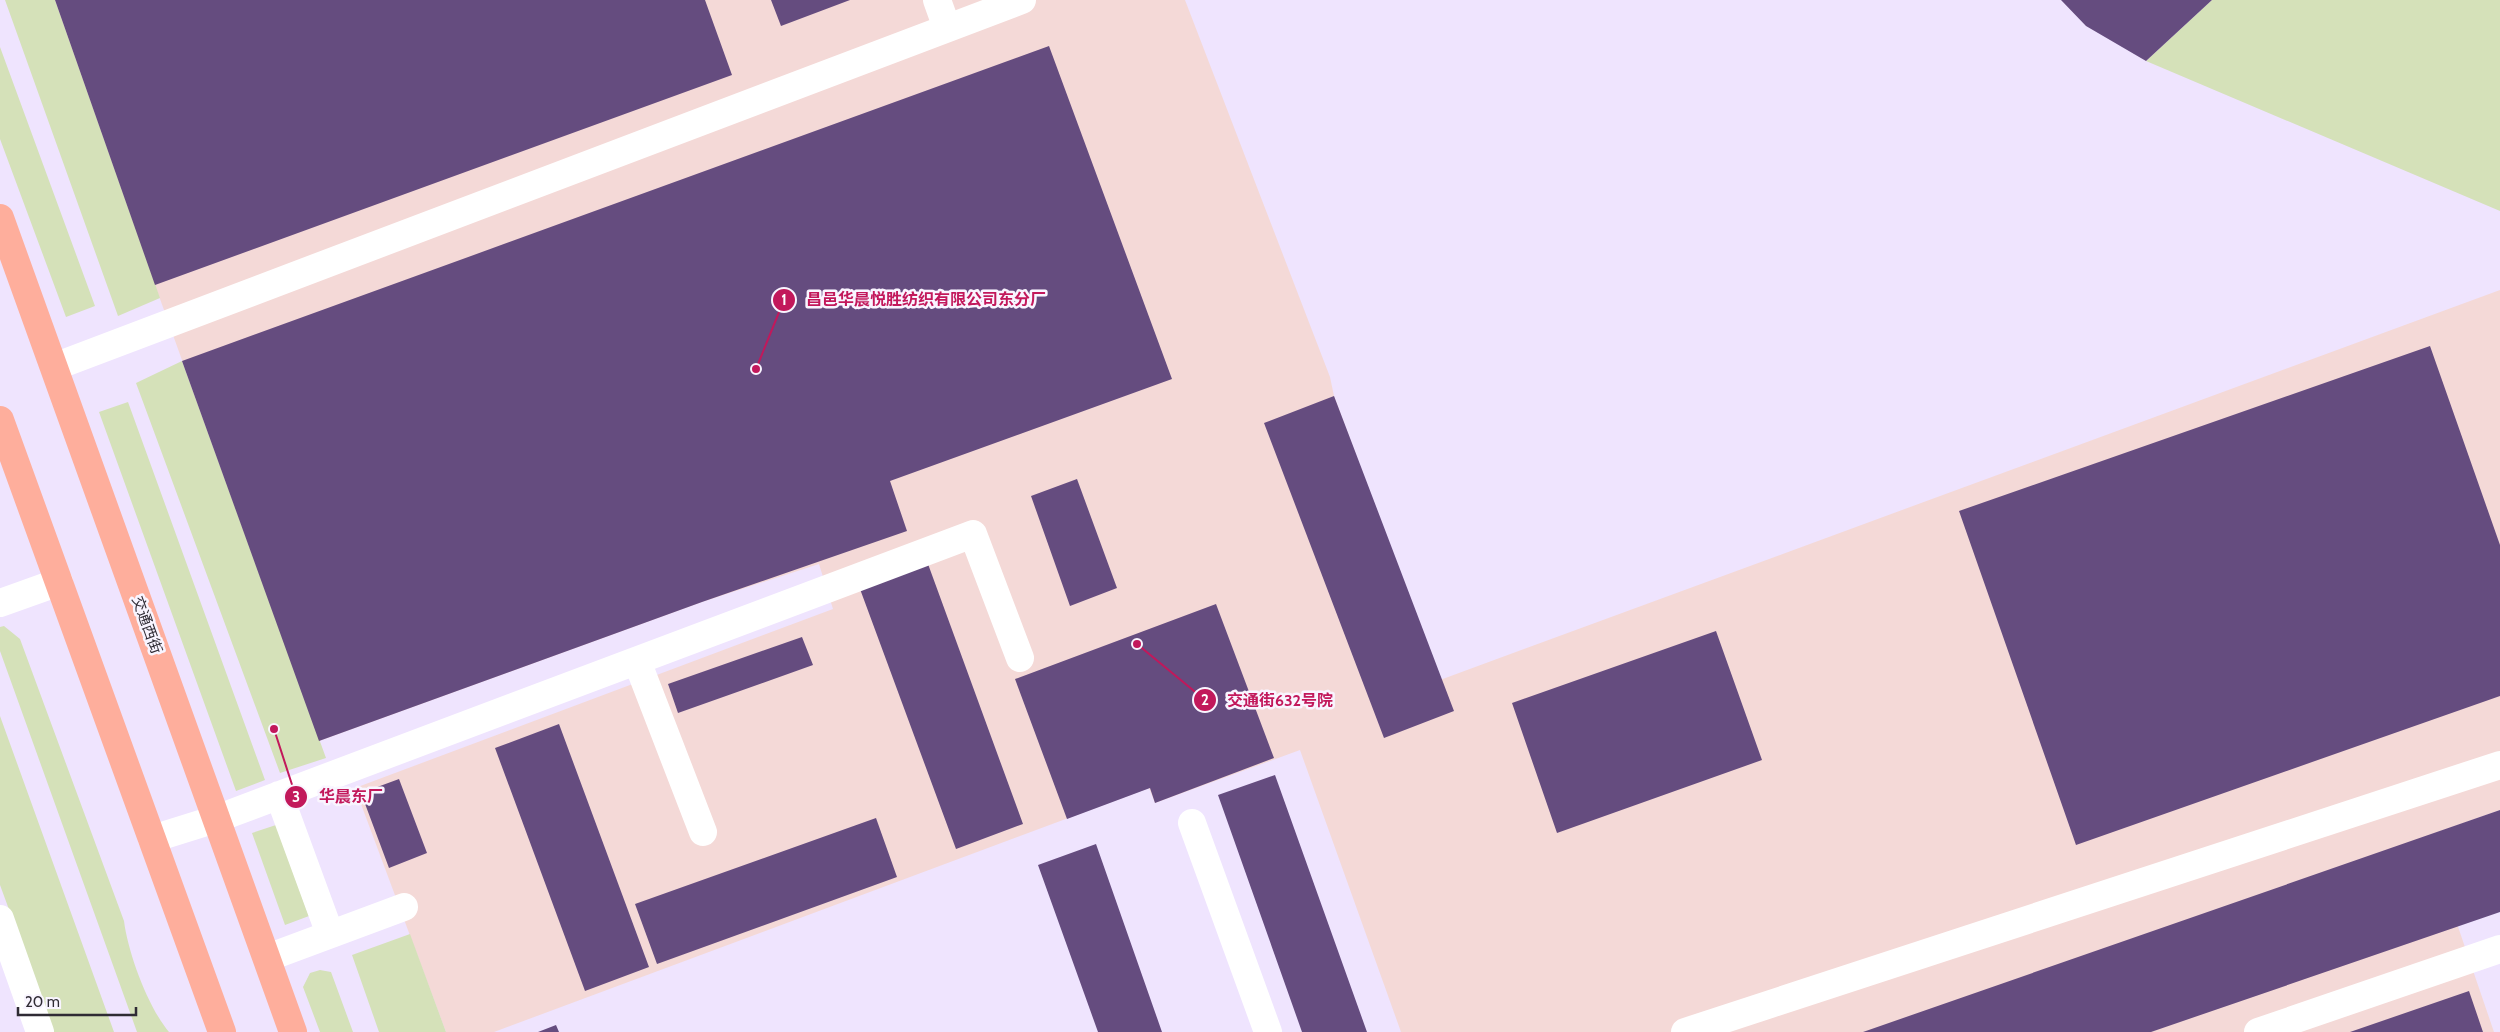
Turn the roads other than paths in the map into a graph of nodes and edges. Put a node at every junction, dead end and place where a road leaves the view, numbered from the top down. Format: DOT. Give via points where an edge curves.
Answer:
graph roads {
  1 [pos="937,0"];
  2 [pos="1022,0"];
  3 [pos="947,28"];
  4 [pos="0,218"];
  5 [pos="54,367"];
  6 [pos="0,420"];
  7 [pos="59,582"];
  8 [pos="0,603"];
  9 [pos="1020,658"];
  10 [pos="637,661"];
  11 [pos="2500,765"];
  12 [pos="279,795"];
  13 [pos="216,819"];
  14 [pos="1192,823"];
  15 [pos="703,832"];
  16 [pos="152,839"];
  17 [pos="404,907"];
  18 [pos="0,919"];
  19 [pos="330,934"];
  20 [pos="2500,949"];
  21 [pos="267,958"];
  22 [pos="40,1032"];
  23 [pos="222,1032"];
  24 [pos="293,1032"];
  25 [pos="1268,1032"];
  26 [pos="1685,1032"];
  27 [pos="2258,1032"];
  1 -- 3 [label="lane"];
  2 -- 3 [label="lane"];
  3 -- 5 [label="lane"];
  4 -- 5 [label="main road, 交通西街"];
  5 -- 13 [label="main road, 交通西街"];
  6 -- 7 [label="main road"];
  7 -- 8 [label="lane"];
  7 -- 16 [label="main road"];
  9 -- 10 [label="lane" via="973,534"];
  10 -- 12 [label="lane"];
  10 -- 15 [label="lane"];
  11 -- 26 [label="lane"];
  12 -- 13 [label="lane"];
  12 -- 19 [label="lane"];
  13 -- 16 [label="lane"];
  13 -- 21 [label="main road, 交通西街"];
  14 -- 25 [label="lane"];
  16 -- 23 [label="main road"];
  17 -- 19 [label="lane"];
  18 -- 22 [label="lane"];
  19 -- 21 [label="lane"];
  20 -- 27 [label="lane"];
  21 -- 24 [label="main road, 交通西街"];
}
